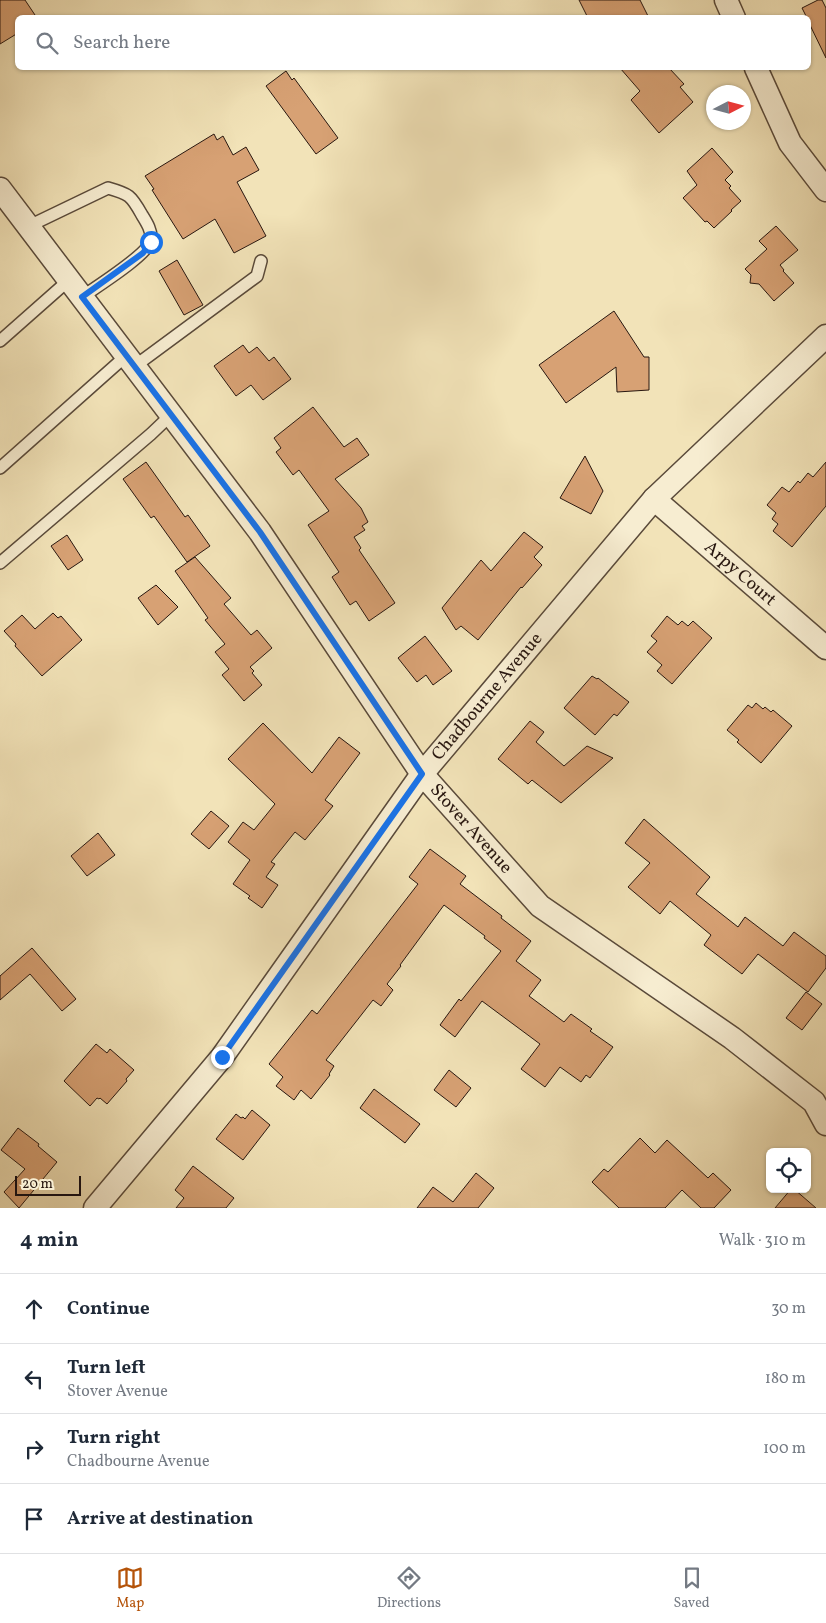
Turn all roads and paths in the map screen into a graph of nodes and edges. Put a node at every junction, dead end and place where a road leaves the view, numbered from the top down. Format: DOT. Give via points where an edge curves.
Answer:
graph roads {
  1 [pos="726,0"];
  2 [pos="733,15"];
  3 [pos="757,70"];
  4 [pos="0,189"];
  5 [pos="826,190"];
  6 [pos="28,226"];
  7 [pos="260,261"];
  8 [pos="76,288"];
  9 [pos="826,336"];
  10 [pos="0,341"];
  11 [pos="131,361"];
  12 [pos="172,414"];
  13 [pos="0,468"];
  14 [pos="654,499"];
  15 [pos="0,563"];
  16 [pos="826,648"];
  17 [pos="422,774"];
  18 [pos="826,1124"];
  19 [pos="95,1208"];
  1 -- 2 [label="street"];
  3 -- 5 [label="street" via="790,143"];
  4 -- 6 [label="street, Stover Avenue"];
  6 -- 8 [label="street, Stover Avenue"];
  6 -- 8 [label="lane" via="108,188 127,194 136,204 150,228 151,242 143,253"];
  7 -- 11 [label="lane" via="257,276"];
  8 -- 10 [label="lane"];
  8 -- 11 [label="street, Stover Avenue"];
  9 -- 14 [label="street, Chadbourne Avenue"];
  11 -- 12 [label="street, Stover Avenue"];
  11 -- 13 [label="lane"];
  12 -- 15 [label="lane"];
  12 -- 17 [label="street, Stover Avenue" via="260,532"];
  14 -- 16 [label="street, Arpy Court"];
  14 -- 17 [label="street, Chadbourne Avenue"];
  17 -- 18 [label="street, Stover Avenue" via="540,906 732,1038 814,1102"];
  17 -- 19 [label="street, Chadbourne Avenue" via="222,1057"];
}
